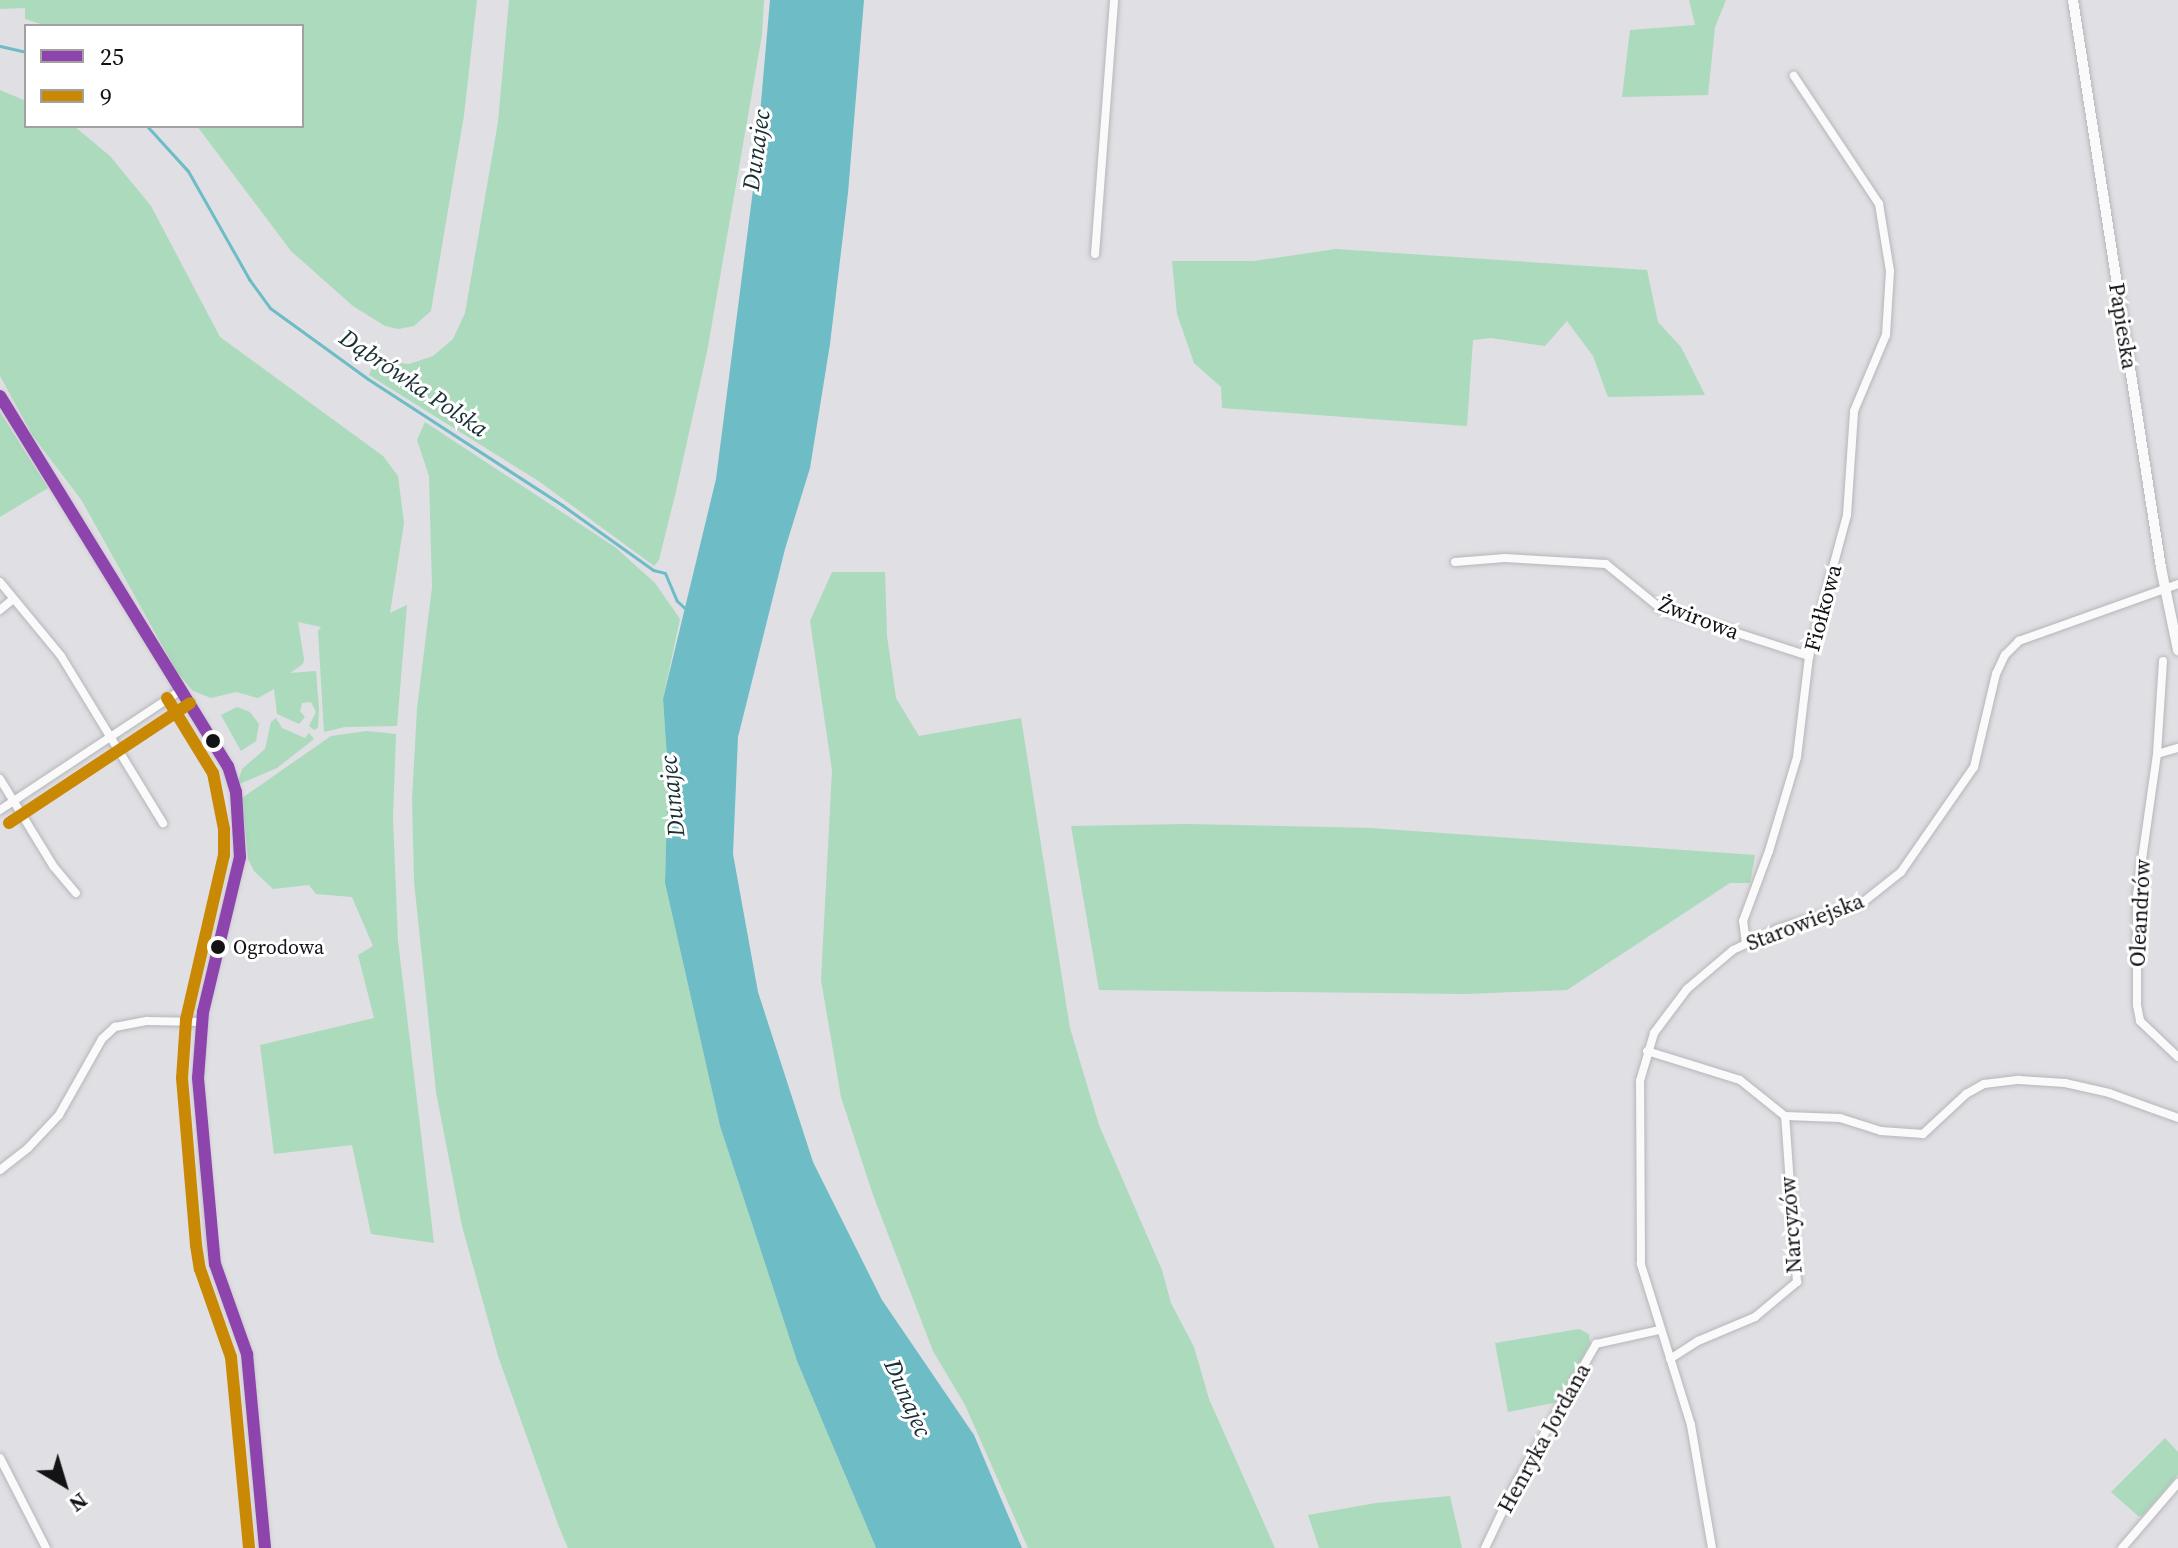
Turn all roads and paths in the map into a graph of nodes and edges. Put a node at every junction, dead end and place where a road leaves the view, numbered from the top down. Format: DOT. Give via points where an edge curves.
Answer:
graph roads {
  1 [pos="1114,0"];
  2 [pos="2073,0"];
  3 [pos="1794,76"];
  4 [pos="1095,254"];
  5 [pos="0,396"];
  6 [pos="1455,562"];
  7 [pos="0,582"];
  8 [pos="2178,584"];
  9 [pos="2164,590"];
  10 [pos="13,599"];
  11 [pos="0,610"];
  12 [pos="2178,650"];
  13 [pos="1809,656"];
  14 [pos="2163,661"];
  15 [pos="181,690"];
  16 [pos="109,737"];
  17 [pos="2178,748"];
  18 [pos="2157,754"];
  19 [pos="0,779"];
  20 [pos="13,801"];
  21 [pos="0,810"];
  22 [pos="163,823"];
  23 [pos="76,893"];
  24 [pos="1746,944"];
  25 [pos="202,1022"];
  26 [pos="1647,1051"];
  27 [pos="2178,1057"];
  28 [pos="1785,1116"];
  29 [pos="2178,1118"];
  30 [pos="0,1170"];
  31 [pos="1659,1330"];
  32 [pos="1670,1359"];
  33 [pos="0,1458"];
  34 [pos="2178,1483"];
  35 [pos="46,1548"];
  36 [pos="265,1548"];
  37 [pos="1485,1548"];
  38 [pos="1712,1548"];
  39 [pos="2122,1548"];
  1 -- 4 [label="street"];
  2 -- 9 [label="street, Papieska"];
  3 -- 13 [label="street, Fiołkowa" via="1879,204 1890,271 1886,335 1854,411 1847,515"];
  5 -- 15 [label="street"];
  6 -- 13 [label="street, Żwirowa" via="1505,558 1606,564 1660,608"];
  7 -- 10 [label="street"];
  8 -- 9 [label="street, Starowiejska"];
  9 -- 12 [label="street, Papieska"];
  9 -- 24 [label="street, Starowiejska" via="2019,641 1996,674 1974,767 1901,872 1862,903"];
  10 -- 11 [label="street"];
  10 -- 16 [label="street" via="61,656"];
  13 -- 24 [label="street, Fiołkowa" via="1797,757 1743,921"];
  14 -- 18 [label="street, Oleandrów"];
  15 -- 16 [label="street"];
  15 -- 25 [label="street" via="228,766 240,828 240,857"];
  16 -- 20 [label="street"];
  16 -- 22 [label="street"];
  17 -- 18 [label="street"];
  18 -- 27 [label="street, Oleandrów" via="2137,895 2137,1005 2140,1021"];
  19 -- 20 [label="street"];
  20 -- 21 [label="street"];
  20 -- 23 [label="street"];
  24 -- 26 [label="street, Starowiejska" via="1687,989 1662,1019"];
  25 -- 30 [label="street" via="147,1021 115,1027 102,1039 59,1115"];
  25 -- 36 [label="street" via="198,1078 212,1243 245,1339"];
  26 -- 28 [label="street" via="1740,1080"];
  26 -- 31 [label="street, Starowiejska" via="1640,1081 1638,1229 1641,1264"];
  28 -- 29 [label="street" via="1840,1118 1881,1131 1923,1134 1966,1094 1984,1084 2019,1080 2109,1093"];
  28 -- 32 [label="street, Narcyzów" via="1797,1282 1755,1317"];
  31 -- 32 [label="street, Starowiejska"];
  31 -- 37 [label="street, Henryka Jordana" via="1596,1344"];
  32 -- 38 [label="street, Starowiejska" via="1691,1425"];
  33 -- 35 [label="street"];
  34 -- 39 [label="street"];
}
